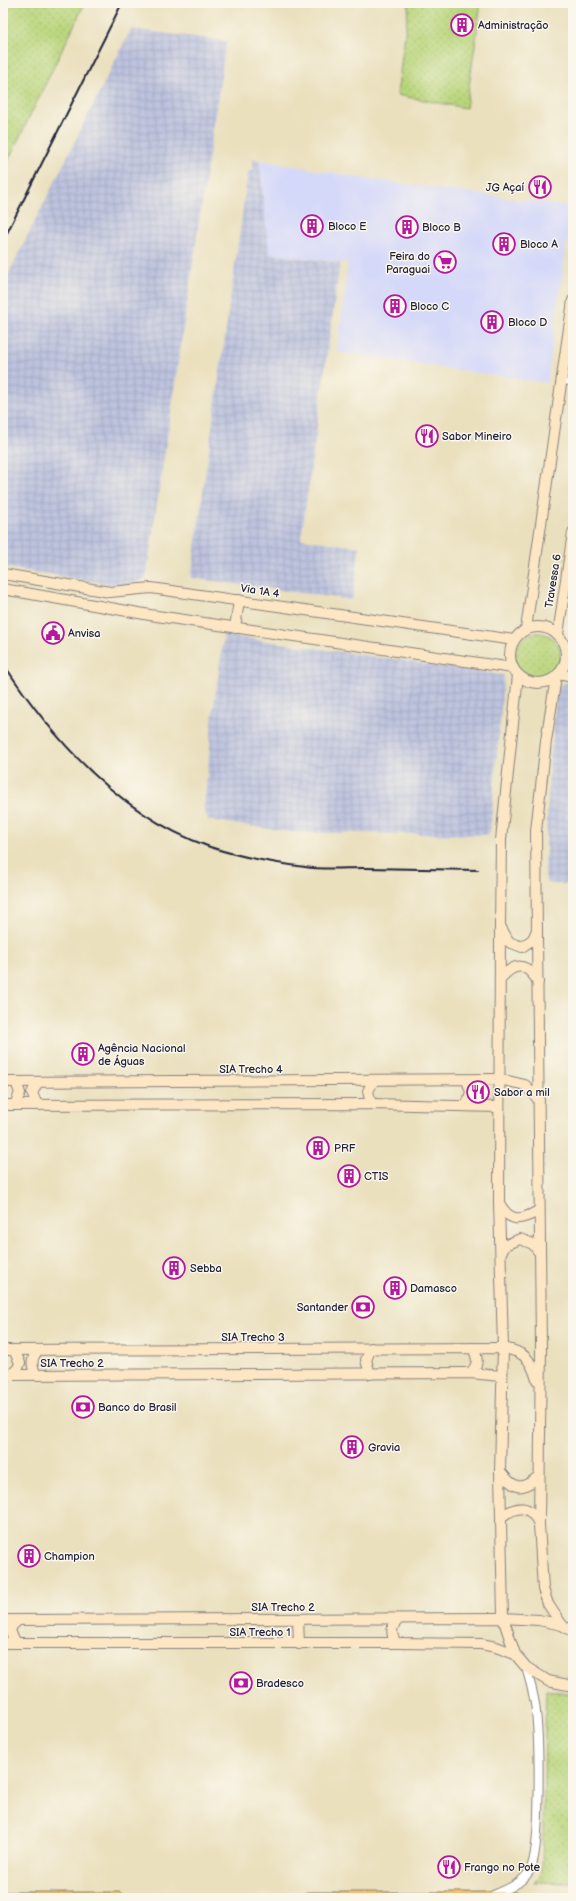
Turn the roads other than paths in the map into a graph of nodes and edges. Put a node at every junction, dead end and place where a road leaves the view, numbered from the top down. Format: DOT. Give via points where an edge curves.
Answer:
graph roads {
  1 [pos="573,300"];
  2 [pos="561,381"];
  3 [pos="573,383"];
  4 [pos="573,532"];
  5 [pos="3,574"];
  6 [pos="3,589"];
  7 [pos="239,600"];
  8 [pos="235,628"];
  9 [pos="526,629"];
  10 [pos="558,634"];
  11 [pos="514,640"];
  12 [pos="569,646"];
  13 [pos="515,671"];
  14 [pos="557,676"];
  15 [pos="573,677"];
  16 [pos="500,926"];
  17 [pos="538,927"];
  18 [pos="500,979"];
  19 [pos="538,982"];
  20 [pos="499,1079"];
  21 [pos="374,1080"];
  22 [pos="467,1080"];
  23 [pos="3,1082"];
  24 [pos="16,1082"];
  25 [pos="38,1082"];
  26 [pos="539,1100"];
  27 [pos="371,1104"];
  28 [pos="3,1105"];
  29 [pos="15,1105"];
  30 [pos="37,1105"];
  31 [pos="467,1105"];
  32 [pos="499,1106"];
  33 [pos="499,1203"];
  34 [pos="538,1211"];
  35 [pos="501,1252"];
  36 [pos="539,1252"];
  37 [pos="372,1348"];
  38 [pos="473,1348"];
  39 [pos="503,1348"];
  40 [pos="3,1350"];
  41 [pos="14,1350"];
  42 [pos="38,1350"];
  43 [pos="470,1373"];
  44 [pos="370,1374"];
  45 [pos="7,1375"];
  46 [pos="36,1375"];
  47 [pos="501,1376"];
  48 [pos="541,1396"];
  49 [pos="500,1471"];
  50 [pos="539,1476"];
  51 [pos="500,1517"];
  52 [pos="539,1524"];
  53 [pos="503,1618"];
  54 [pos="298,1619"];
  55 [pos="399,1619"];
  56 [pos="3,1620"];
  57 [pos="18,1620"];
  58 [pos="562,1626"];
  59 [pos="573,1632"];
  60 [pos="3,1643"];
  61 [pos="16,1643"];
  62 [pos="396,1643"];
  63 [pos="299,1644"];
  64 [pos="515,1654"];
  65 [pos="526,1667"];
  66 [pos="573,1686"];
  67 [pos="488,1897"];
  68 [pos="3,1898"];
  69 [pos="118,1898"];
  70 [pos="308,1898"];
  71 [pos="515,1898"];
  1 -- 2 [label="main road"];
  2 -- 3 [label="street"];
  2 -- 9 [label="main road"];
  4 -- 10 [label="main road, Travessa 6"];
  5 -- 7 [label="main road, Via 1A 4" via="110,592 151,588"];
  6 -- 8 [label="main road"];
  7 -- 8 [label="main road"];
  7 -- 11 [label="main road, Via 1A 4"];
  8 -- 13 [label="main road"];
  9 -- 10 [label="main road" via="543,627"];
  9 -- 11 [label="main road"];
  10 -- 12 [label="main road"];
  11 -- 13 [label="main road" via="510,649 510,659"];
  12 -- 14 [label="main road" via="566,661"];
  13 -- 14 [label="main road" via="526,681 536,683 546,682"];
  13 -- 16 [label="main road" via="502,840"];
  14 -- 15 [label="main road"];
  14 -- 17 [label="main road" via="546,741 536,831"];
  16 -- 17 [label="main road" via="509,942 522,947 533,940"];
  16 -- 18 [label="main road"];
  17 -- 19 [label="main road"];
  18 -- 19 [label="main road" via="511,968 518,966 529,969"];
  18 -- 20 [label="main road"];
  19 -- 26 [label="main road"];
  20 -- 22 [label="main road, SIA Trecho 4"];
  20 -- 26 [label="main road, SIA Trecho 4" via="525,1085"];
  20 -- 32 [label="main road"];
  21 -- 22 [label="main road, SIA Trecho 4"];
  21 -- 25 [label="main road, SIA Trecho 4"];
  21 -- 27 [label="main road" via="368,1090"];
  22 -- 31 [label="main road" via="471,1092"];
  23 -- 24 [label="main road, SIA Trecho 4"];
  24 -- 25 [label="main road, SIA Trecho 4"];
  24 -- 29 [label="main road" via="20,1093"];
  25 -- 30 [label="main road" via="32,1093"];
  26 -- 34 [label="main road"];
  27 -- 30 [label="main road"];
  27 -- 31 [label="main road"];
  28 -- 29 [label="main road"];
  29 -- 30 [label="main road"];
  31 -- 32 [label="main road"];
  32 -- 33 [label="main road"];
  33 -- 34 [label="main road" via="508,1216 514,1219 522,1219"];
  33 -- 35 [label="main road"];
  34 -- 36 [label="main road"];
  35 -- 36 [label="main road" via="506,1245 520,1239 533,1244"];
  35 -- 39 [label="main road"];
  36 -- 48 [label="main road"];
  37 -- 38 [label="main road, SIA Trecho 3"];
  37 -- 42 [label="main road, SIA Trecho 3"];
  37 -- 44 [label="main road" via="366,1360"];
  38 -- 39 [label="main road, SIA Trecho 3"];
  38 -- 43 [label="main road" via="477,1361"];
  39 -- 47 [label="main road"];
  39 -- 48 [label="main road, SIA Trecho 3" via="522,1354 529,1360"];
  40 -- 41 [label="main road, SIA Trecho 3"];
  41 -- 42 [label="main road, SIA Trecho 3"];
  41 -- 45 [label="main road" via="20,1363 18,1368"];
  42 -- 46 [label="main road" via="32,1362"];
  43 -- 44 [label="main road, SIA Trecho 2"];
  43 -- 47 [label="main road, SIA Trecho 2"];
  44 -- 46 [label="main road, SIA Trecho 2"];
  45 -- 46 [label="main road, SIA Trecho 2"];
  47 -- 49 [label="main road"];
  48 -- 50 [label="main road"];
  49 -- 50 [label="main road" via="508,1482 518,1487 530,1485"];
  49 -- 51 [label="main road"];
  50 -- 52 [label="main road"];
  51 -- 52 [label="main road" via="512,1509 523,1508 531,1512"];
  51 -- 53 [label="main road"];
  52 -- 58 [label="main road" via="543,1589 548,1604"];
  53 -- 55 [label="main road, SIA Trecho 2"];
  53 -- 58 [label="main road, SIA Trecho 2" via="539,1620"];
  53 -- 64 [label="main road"];
  54 -- 55 [label="main road, SIA Trecho 2"];
  54 -- 57 [label="main road, SIA Trecho 2"];
  54 -- 63 [label="main road"];
  55 -- 62 [label="main road" via="392,1632"];
  56 -- 57 [label="main road, SIA Trecho 2"];
  57 -- 61 [label="main road" via="10,1631"];
  58 -- 59 [label="main road"];
  60 -- 61 [label="main road, SIA Trecho 1"];
  61 -- 63 [label="main road, SIA Trecho 1"];
  62 -- 63 [label="main road, SIA Trecho 1"];
  62 -- 64 [label="main road, SIA Trecho 1" via="483,1644"];
  64 -- 65 [label="main road"];
  65 -- 66 [label="main road" via="548,1681"];
  65 -- 67 [label="street" via="534,1697 537,1731 535,1859 529,1872 519,1883"];
  67 -- 70 [label="highway"];
  67 -- 71 [label="highway"];
  68 -- 69 [label="highway"];
}
